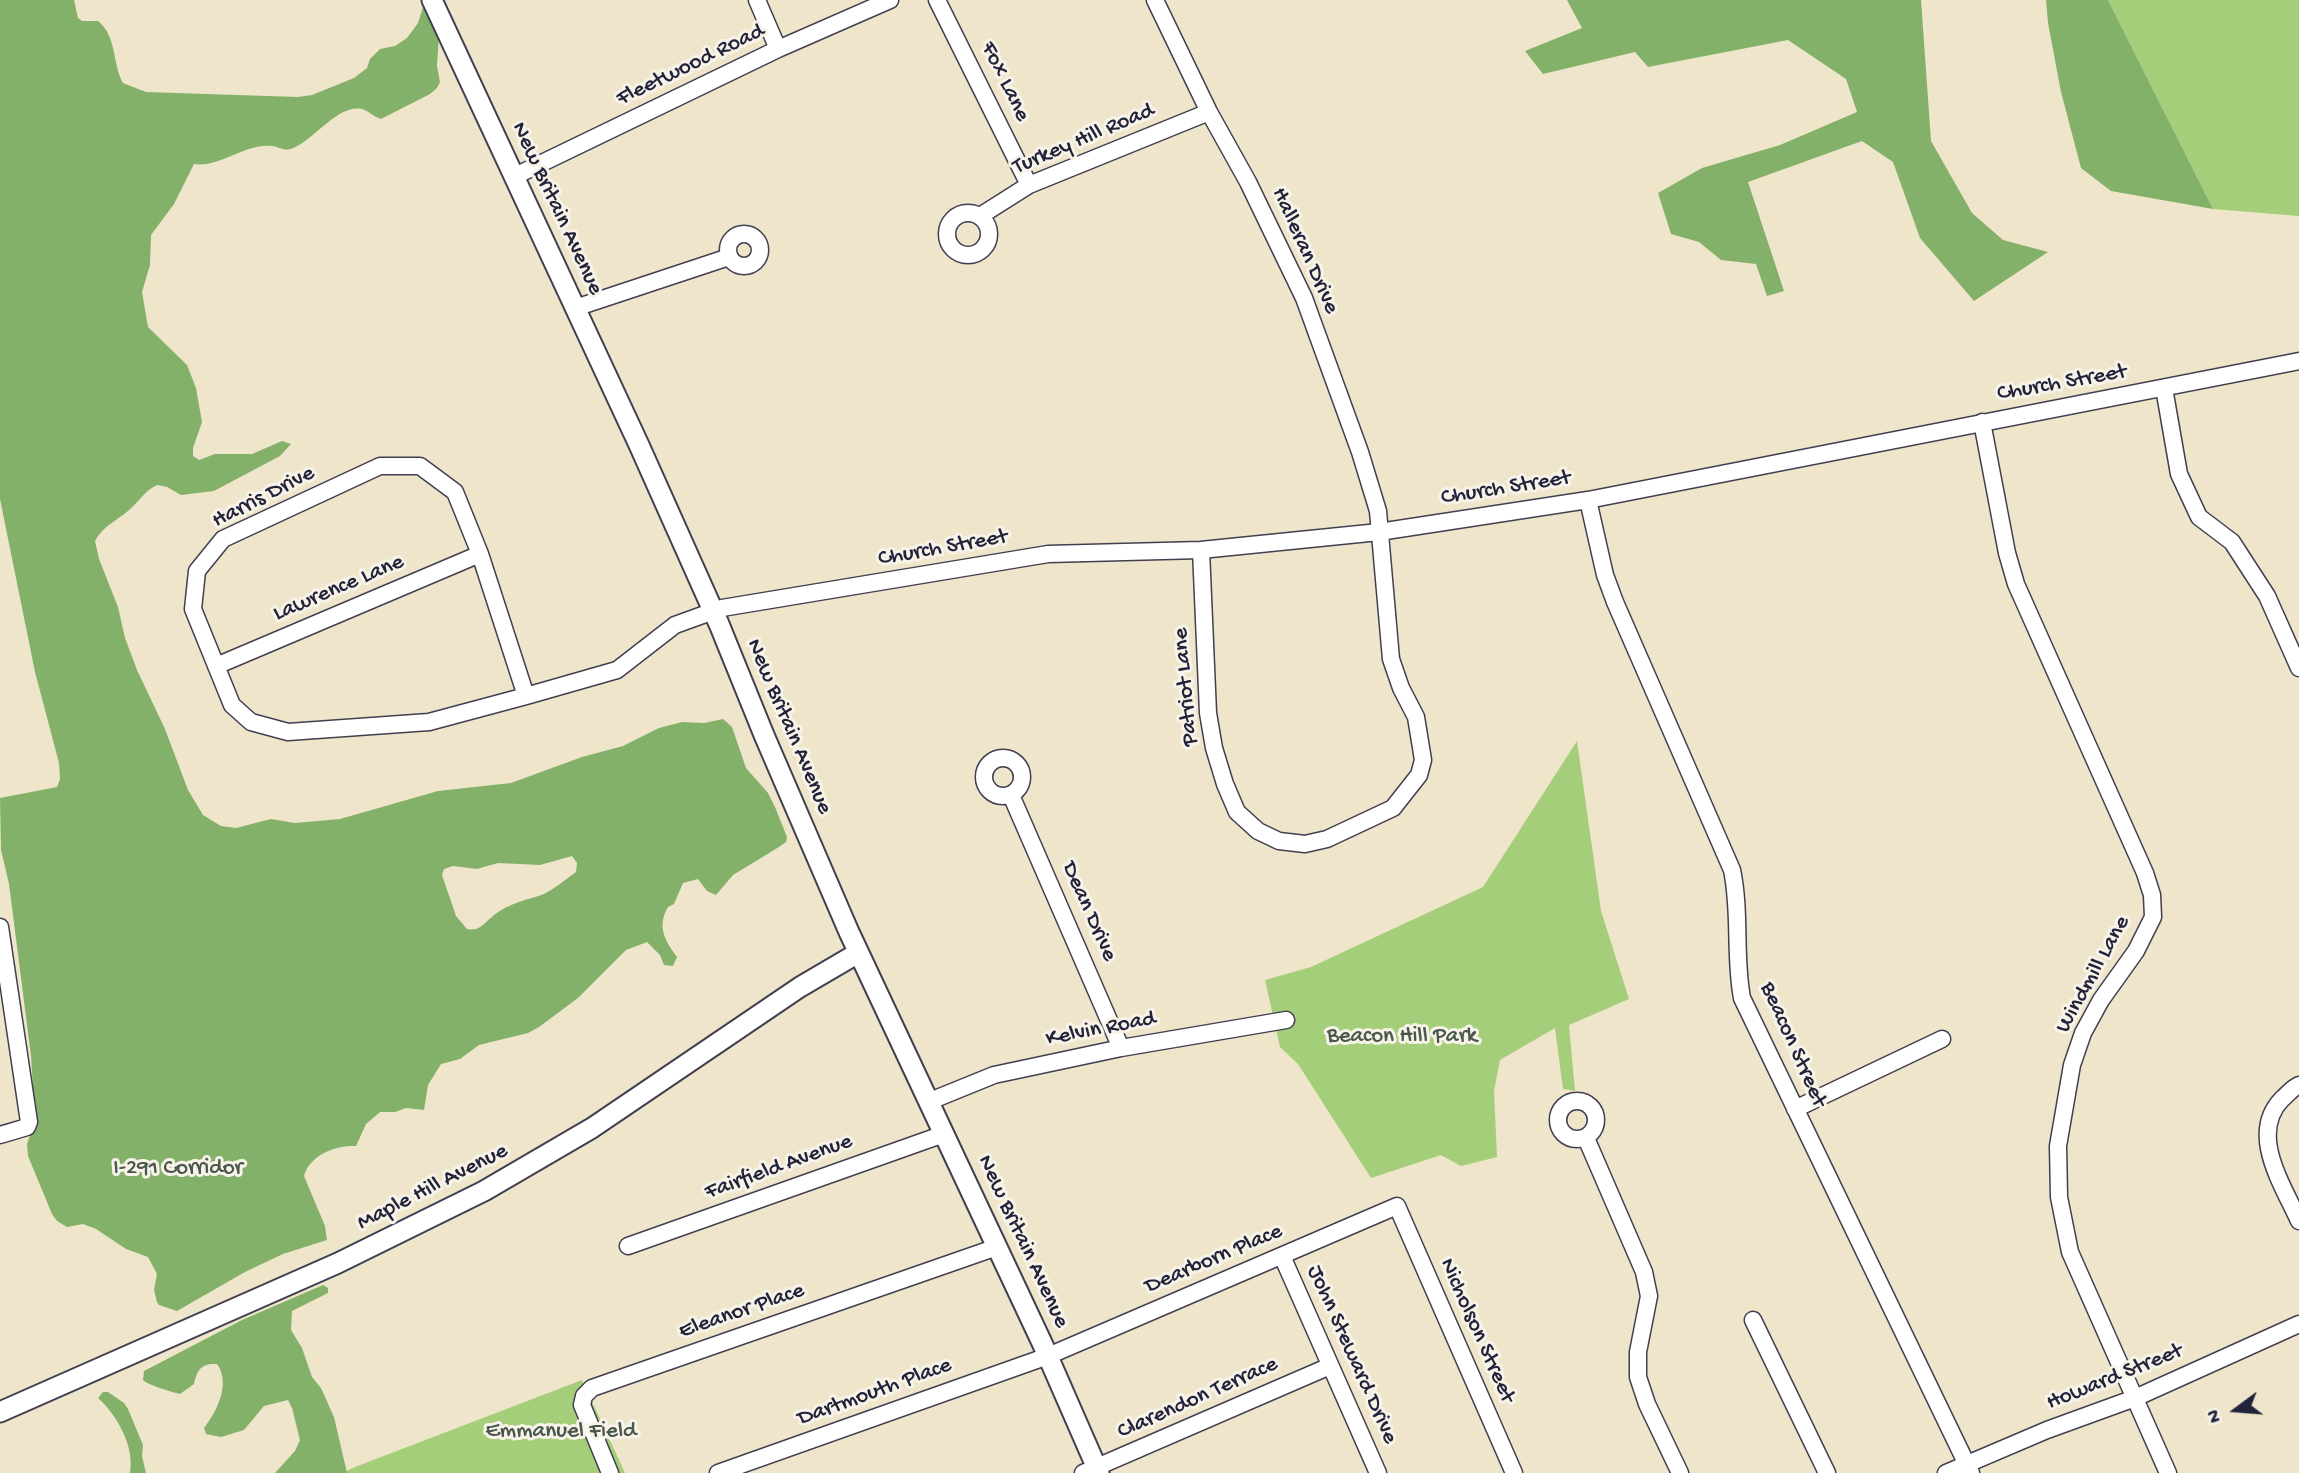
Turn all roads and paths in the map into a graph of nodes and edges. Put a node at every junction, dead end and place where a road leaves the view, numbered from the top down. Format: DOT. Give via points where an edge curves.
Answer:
graph roads {
  1 [pos="432,0"];
  2 [pos="757,0"];
  3 [pos="890,0"];
  4 [pos="937,0"];
  5 [pos="1156,0"];
  6 [pos="778,49"];
  7 [pos="1209,112"];
  8 [pos="513,177"];
  9 [pos="1029,185"];
  10 [pos="980,216"];
  11 [pos="729,257"];
  12 [pos="575,308"];
  13 [pos="2299,361"];
  14 [pos="2164,388"];
  15 [pos="1982,422"];
  16 [pos="1588,500"];
  17 [pos="1379,532"];
  18 [pos="1201,551"];
  19 [pos="480,554"];
  20 [pos="713,611"];
  21 [pos="216,666"];
  22 [pos="2299,668"];
  23 [pos="526,696"];
  24 [pos="1011,795"];
  25 [pos="0,927"];
  26 [pos="858,953"];
  27 [pos="3,961"];
  28 [pos="1286,1020"];
  29 [pos="1942,1039"];
  30 [pos="1121,1048"];
  31 [pos="2299,1085"];
  32 [pos="930,1101"];
  33 [pos="1796,1109"];
  34 [pos="944,1133"];
  35 [pos="0,1135"];
  36 [pos="1586,1138"];
  37 [pos="1397,1206"];
  38 [pos="2299,1221"];
  39 [pos="628,1246"];
  40 [pos="997,1247"];
  41 [pos="1282,1256"];
  42 [pos="1753,1320"];
  43 [pos="2299,1324"];
  44 [pos="1048,1356"];
  45 [pos="1330,1366"];
  46 [pos="2135,1398"];
  47 [pos="0,1412"];
  48 [pos="1969,1469"];
  49 [pos="1093,1471"];
  50 [pos="610,1473"];
  51 [pos="718,1473"];
  52 [pos="1378,1473"];
  53 [pos="1514,1473"];
  54 [pos="1680,1473"];
  55 [pos="1827,1473"];
  56 [pos="1946,1473"];
  57 [pos="2168,1473"];
  1 -- 8 [label="main road, New Britain Avenue"];
  2 -- 6 [label="street"];
  3 -- 6 [label="street, Fleetwood Road"];
  4 -- 9 [label="street, Fox Lane"];
  5 -- 7 [label="street, Halleran Drive"];
  6 -- 8 [label="street, Fleetwood Road"];
  7 -- 9 [label="street, Turkey Hill Road"];
  7 -- 17 [label="street, Halleran Drive" via="1304,299 1360,452 1378,511"];
  8 -- 12 [label="main road, New Britain Avenue"];
  9 -- 10 [label="street, Turkey Hill Road"];
  11 -- 12 [label="street"];
  12 -- 20 [label="main road, New Britain Avenue"];
  13 -- 14 [label="street, Church Street"];
  14 -- 15 [label="street, Church Street"];
  14 -- 22 [label="street" via="2179,474 2199,517 2232,542 2267,596"];
  15 -- 16 [label="street, Church Street"];
  15 -- 46 [label="street, Windmill Lane" via="2016,584 2152,895 2153,916 2136,951 2083,1033 2072,1065 2058,1146 2059,1197 2070,1252"];
  16 -- 17 [label="street, Church Street"];
  16 -- 33 [label="street, Beacon Street" via="1612,593 1732,870 1742,998"];
  17 -- 18 [label="street, Church Street"];
  17 -- 18 [label="street, Patriot Lane" via="1391,659 1416,717 1421,767 1393,808 1327,839 1305,844 1279,841 1258,831 1237,812 1225,784 1209,713"];
  18 -- 20 [label="street, Church Street" via="1048,554"];
  19 -- 21 [label="street, Lawrence Lane"];
  19 -- 21 [label="street, Harris Drive" via="455,492 420,466 380,466 223,539 197,570 194,609"];
  19 -- 23 [label="street, Harris Drive"];
  20 -- 23 [label="street, Harris Drive" via="675,625 617,670"];
  20 -- 26 [label="main road, New Britain Avenue"];
  21 -- 23 [label="street, Harris Drive" via="232,705 251,722 288,733 429,722"];
  24 -- 30 [label="street, Dean Drive"];
  25 -- 27 [label="street"];
  26 -- 32 [label="main road, New Britain Avenue"];
  26 -- 47 [label="main road, Maple Hill Avenue" via="592,1128 484,1191 338,1263"];
  27 -- 35 [label="street" via="29,1122 27,1127"];
  28 -- 30 [label="street, Kelvin Road"];
  29 -- 33 [label="street"];
  30 -- 32 [label="street, Kelvin Road" via="994,1075"];
  31 -- 38 [label="street" via="2278,1104 2266,1138"];
  32 -- 34 [label="main road, New Britain Avenue"];
  33 -- 48 [label="street, Beacon Street"];
  34 -- 39 [label="street, Fairfield Avenue"];
  34 -- 40 [label="main road, New Britain Avenue"];
  36 -- 54 [label="street" via="1644,1272 1649,1296 1638,1377"];
  37 -- 41 [label="street, Dearborn Place"];
  37 -- 53 [label="street, Nicholson Street"];
  40 -- 44 [label="main road, New Britain Avenue"];
  40 -- 50 [label="street, Eleanor Place" via="592,1388 582,1405"];
  41 -- 44 [label="street, Dearborn Place"];
  41 -- 45 [label="street, John Steward Drive"];
  42 -- 55 [label="street"];
  43 -- 46 [label="street, Howard Street"];
  44 -- 49 [label="main road, New Britain Avenue"];
  44 -- 51 [label="street, Dartmouth Place"];
  45 -- 49 [label="street, Clarendon Terrace"];
  45 -- 52 [label="street, John Steward Drive"];
  46 -- 48 [label="street, Howard Street" via="2047,1430"];
  46 -- 57 [label="street, Windmill Lane"];
  48 -- 56 [label="street, Howard Street"];
}
